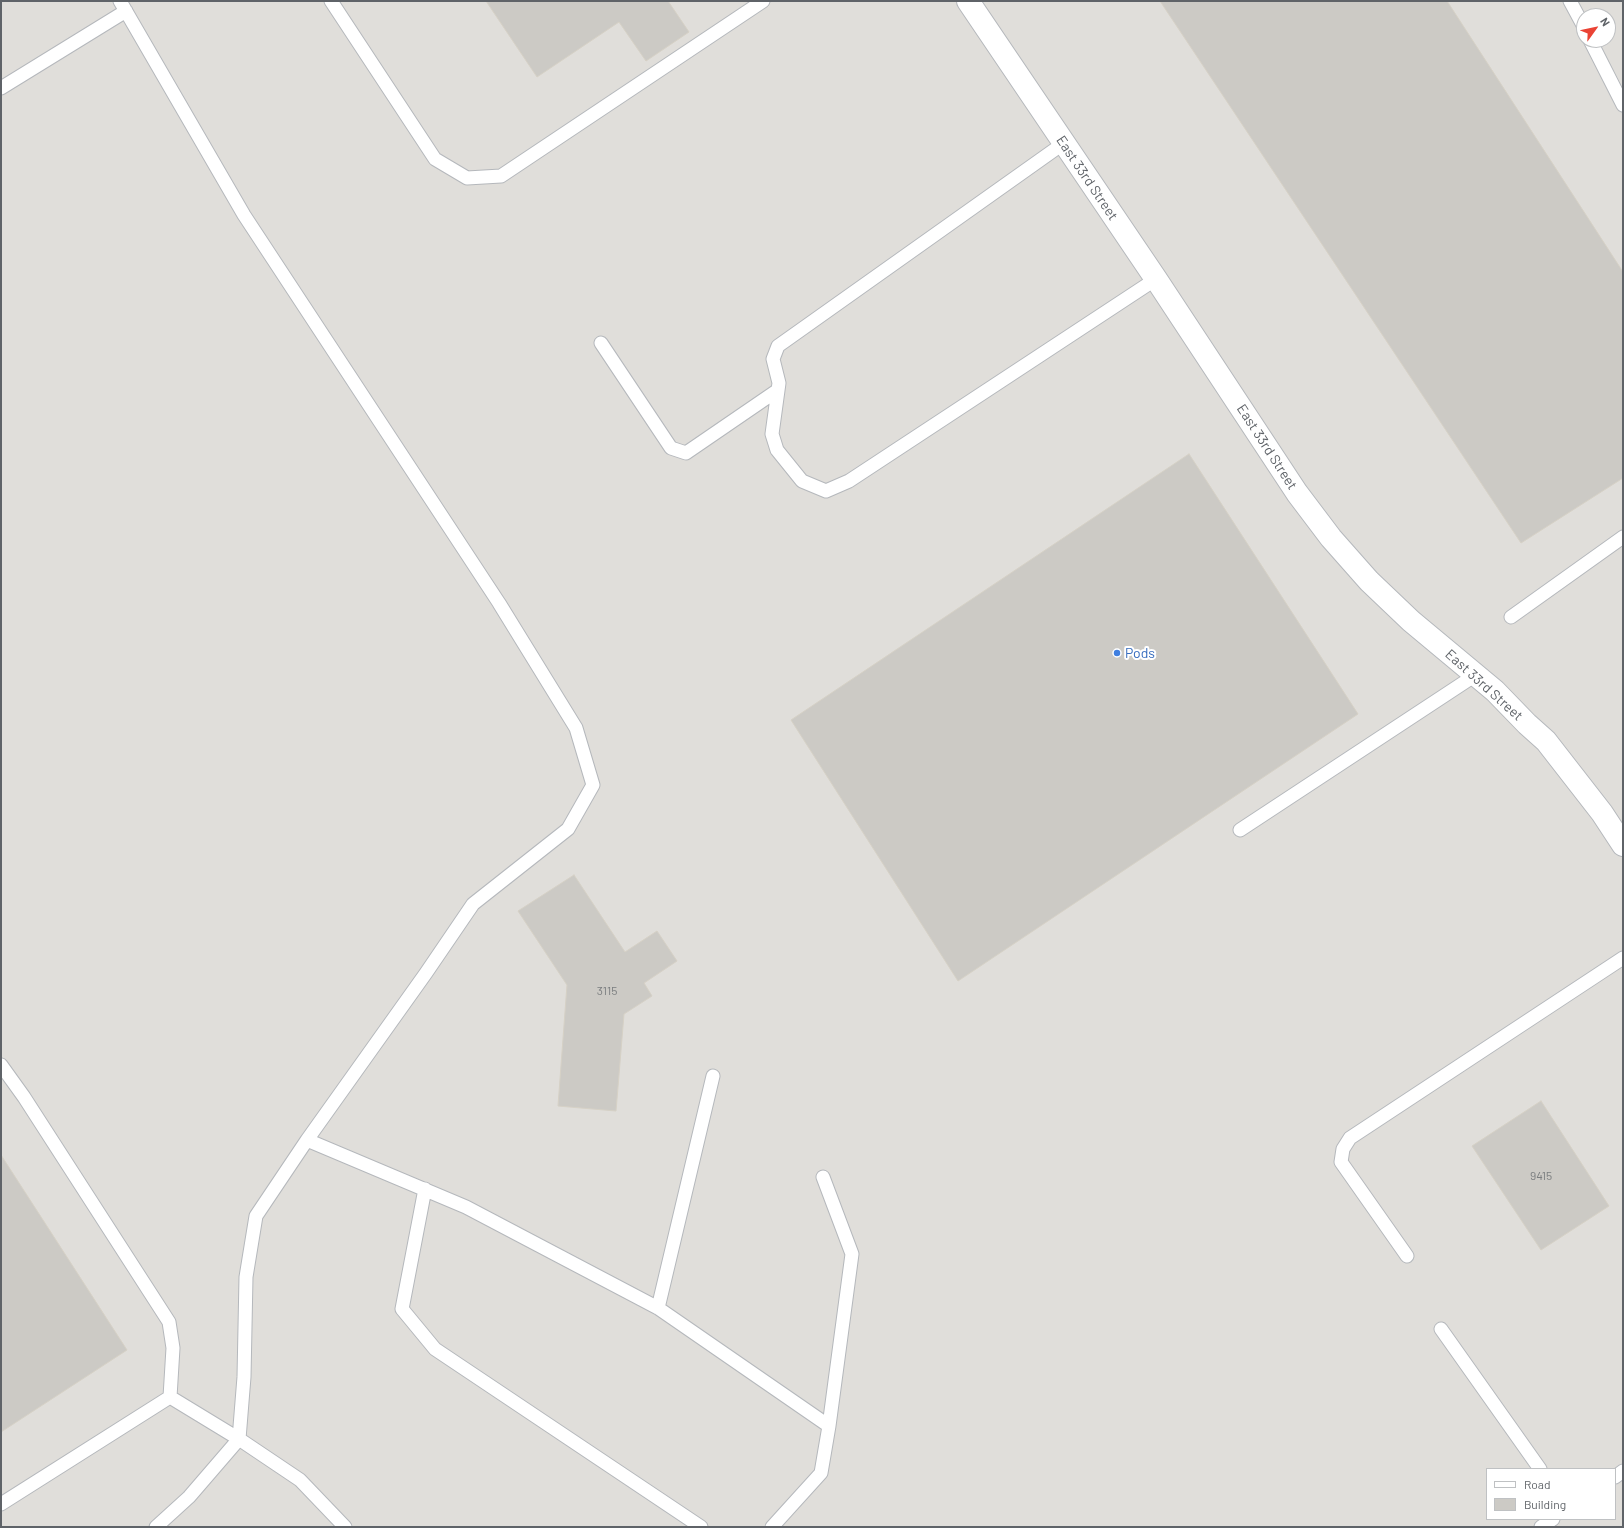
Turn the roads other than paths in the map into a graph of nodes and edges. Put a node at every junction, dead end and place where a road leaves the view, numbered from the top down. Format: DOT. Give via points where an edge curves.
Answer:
graph roads {
  1 [pos="331,1"];
  2 [pos="763,1"];
  3 [pos="968,1"];
  4 [pos="1570,1"];
  5 [pos="123,6"];
  6 [pos="1576,12"];
  7 [pos="1594,48"];
  8 [pos="1,88"];
  9 [pos="1623,105"];
  10 [pos="1064,143"];
  11 [pos="1156,279"];
  12 [pos="601,343"];
  13 [pos="778,390"];
  14 [pos="1623,537"];
  15 [pos="1511,617"];
  16 [pos="1477,674"];
  17 [pos="1240,830"];
  18 [pos="1622,842"];
  19 [pos="1623,958"];
  20 [pos="1,1065"];
  21 [pos="713,1076"];
  22 [pos="307,1140"];
  23 [pos="823,1177"];
  24 [pos="425,1189"];
  25 [pos="1407,1256"];
  26 [pos="658,1308"];
  27 [pos="1441,1329"];
  28 [pos="170,1397"];
  29 [pos="829,1426"];
  30 [pos="239,1439"];
  31 [pos="1539,1468"];
  32 [pos="1,1504"];
  33 [pos="1552,1520"];
  34 [pos="156,1527"];
  35 [pos="345,1527"];
  36 [pos="701,1527"];
  37 [pos="772,1527"];
  38 [pos="1541,1527"];
  1 -- 2 [label="lane" via="435,159 467,178 501,176"];
  3 -- 10 [label="street, East 33rd Street"];
  4 -- 6 [label="lane"];
  5 -- 8 [label="lane"];
  5 -- 22 [label="lane" via="244,215 499,603 576,728 593,785 568,829 473,904"];
  7 -- 9 [label="lane"];
  10 -- 11 [label="street, East 33rd Street"];
  10 -- 13 [label="lane" via="778,346 773,360"];
  11 -- 13 [label="lane" via="849,481 826,491 802,481 777,450 772,434"];
  11 -- 16 [label="street, East 33rd Street" via="1297,493 1331,538 1369,581 1411,621"];
  12 -- 13 [label="lane" via="671,448 686,453"];
  14 -- 15 [label="lane"];
  16 -- 17 [label="lane"];
  16 -- 18 [label="street, East 33rd Street" via="1546,741"];
  19 -- 25 [label="lane" via="1350,1138 1343,1149 1341,1162"];
  20 -- 28 [label="lane" via="169,1322 173,1348"];
  21 -- 26 [label="lane"];
  22 -- 24 [label="lane"];
  22 -- 30 [label="lane" via="256,1216 246,1277 244,1377"];
  23 -- 29 [label="lane" via="852,1254"];
  24 -- 26 [label="lane" via="466,1207"];
  24 -- 36 [label="lane" via="402,1309 435,1349"];
  26 -- 29 [label="lane"];
  27 -- 31 [label="lane"];
  28 -- 30 [label="lane"];
  28 -- 32 [label="lane"];
  29 -- 37 [label="lane" via="821,1473"];
  30 -- 34 [label="lane" via="188,1497"];
  30 -- 35 [label="lane" via="300,1480"];
  33 -- 38 [label="lane"];
}
